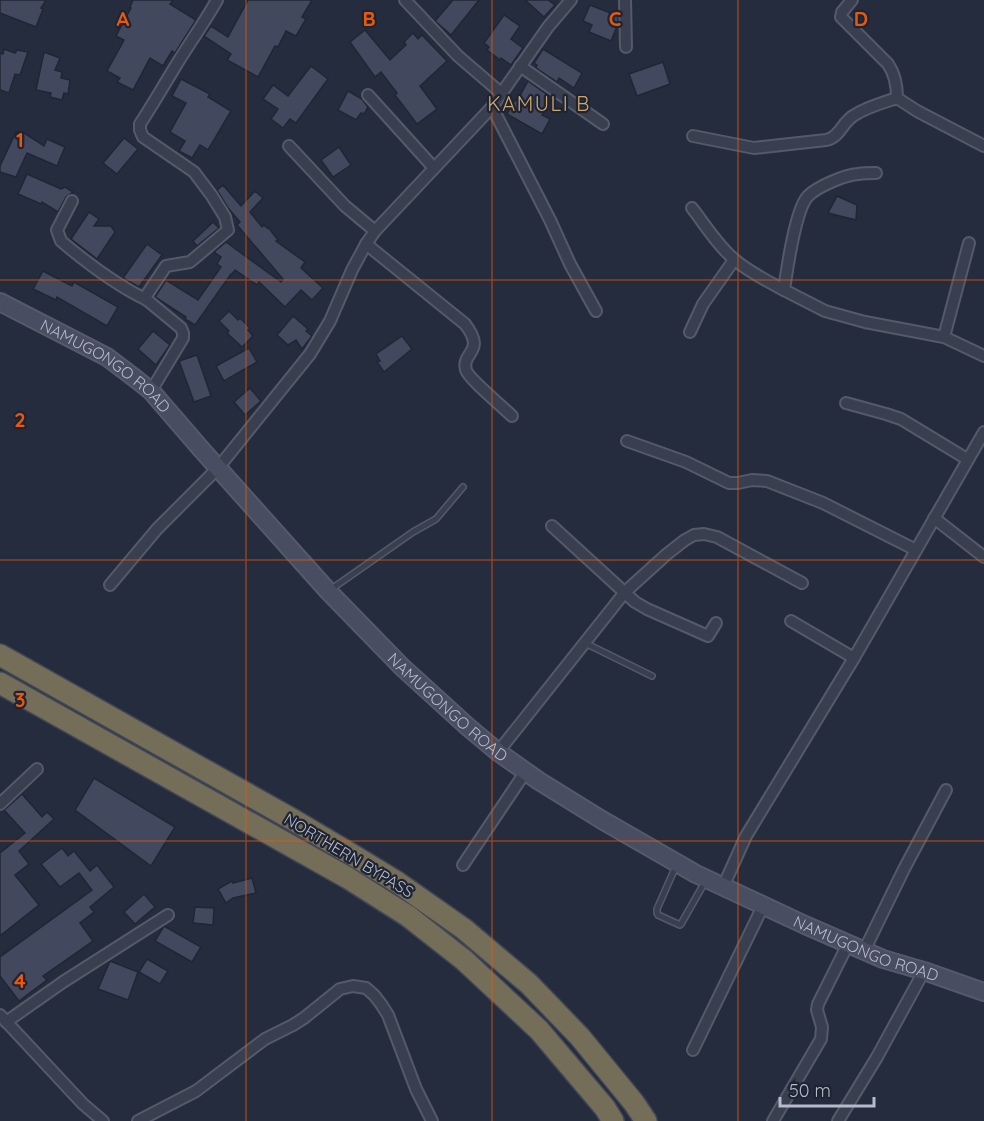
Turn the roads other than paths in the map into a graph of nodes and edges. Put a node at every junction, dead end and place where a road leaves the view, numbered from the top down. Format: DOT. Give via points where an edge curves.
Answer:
graph roads {
  1 [pos="217,0"];
  2 [pos="405,0"];
  3 [pos="571,0"];
  4 [pos="625,0"];
  5 [pos="852,0"];
  6 [pos="626,47"];
  7 [pos="520,66"];
  8 [pos="501,93"];
  9 [pos="368,95"];
  10 [pos="897,98"];
  11 [pos="492,107"];
  12 [pos="603,124"];
  13 [pos="693,136"];
  14 [pos="289,146"];
  15 [pos="984,146"];
  16 [pos="434,168"];
  17 [pos="876,173"];
  18 [pos="72,201"];
  19 [pos="692,208"];
  20 [pos="375,231"];
  21 [pos="969,243"];
  22 [pos="366,244"];
  23 [pos="734,260"];
  24 [pos="784,290"];
  25 [pos="147,300"];
  26 [pos="0,302"];
  27 [pos="596,311"];
  28 [pos="690,332"];
  29 [pos="944,337"];
  30 [pos="984,356"];
  31 [pos="151,391"];
  32 [pos="846,403"];
  33 [pos="512,416"];
  34 [pos="984,432"];
  35 [pos="627,441"];
  36 [pos="967,459"];
  37 [pos="218,468"];
  38 [pos="463,487"];
  39 [pos="934,518"];
  40 [pos="552,526"];
  41 [pos="916,550"];
  42 [pos="984,557"];
  43 [pos="802,583"];
  44 [pos="110,585"];
  45 [pos="328,591"];
  46 [pos="625,592"];
  47 [pos="790,621"];
  48 [pos="716,623"];
  49 [pos="585,643"];
  50 [pos="0,655"];
  51 [pos="854,658"];
  52 [pos="652,676"];
  53 [pos="0,682"];
  54 [pos="498,752"];
  55 [pos="37,769"];
  56 [pos="526,771"];
  57 [pos="946,790"];
  58 [pos="0,804"];
  59 [pos="677,863"];
  60 [pos="463,865"];
  61 [pos="706,879"];
  62 [pos="723,887"];
  63 [pos="763,906"];
  64 [pos="168,915"];
  65 [pos="848,944"];
  66 [pos="864,951"];
  67 [pos="924,971"];
  68 [pos="984,992"];
  69 [pos="3,1019"];
  70 [pos="693,1050"];
  71 [pos="103,1121"];
  72 [pos="138,1121"];
  73 [pos="432,1121"];
  74 [pos="613,1121"];
  75 [pos="646,1121"];
  76 [pos="772,1121"];
  77 [pos="838,1121"];
  1 -- 25 [label="street" via="140,124 140,130 154,145 194,172 225,217 228,230 190,262 166,266"];
  2 -- 8 [label="street" via="458,57"];
  3 -- 7 [label="street"];
  4 -- 6 [label="street"];
  5 -- 10 [label="street" via="841,16 893,71"];
  7 -- 8 [label="street"];
  7 -- 12 [label="street"];
  8 -- 11 [label="street"];
  9 -- 16 [label="street"];
  10 -- 13 [label="street" via="850,117 833,139 754,148"];
  10 -- 15 [label="street"];
  11 -- 16 [label="street"];
  11 -- 27 [label="street"];
  14 -- 20 [label="street" via="345,206"];
  16 -- 20 [label="street"];
  17 -- 24 [label="street" via="840,178 808,196 801,207"];
  18 -- 25 [label="street" via="57,230 61,241 116,283"];
  19 -- 23 [label="street"];
  20 -- 22 [label="street"];
  21 -- 29 [label="street"];
  22 -- 33 [label="street" via="465,324 475,342 465,364 467,375"];
  22 -- 37 [label="street" via="310,354"];
  23 -- 24 [label="street"];
  23 -- 28 [label="street" via="703,304"];
  24 -- 29 [label="street" via="825,311"];
  25 -- 31 [label="street" via="183,333"];
  26 -- 31 [label="main road, NAMUGONGO ROAD" via="107,357"];
  29 -- 30 [label="street"];
  31 -- 37 [label="main road, NAMUGONGO ROAD"];
  32 -- 36 [label="street" via="901,419"];
  34 -- 36 [label="street"];
  35 -- 41 [label="street" via="686,462 729,483 767,481 823,503"];
  36 -- 39 [label="street"];
  37 -- 44 [label="street" via="157,529"];
  37 -- 45 [label="main road, NAMUGONGO ROAD"];
  38 -- 45 [label="lane" via="436,519"];
  39 -- 41 [label="street"];
  39 -- 42 [label="street"];
  40 -- 46 [label="street"];
  41 -- 51 [label="street"];
  43 -- 46 [label="street" via="717,537 704,534 685,540"];
  45 -- 54 [label="main road, NAMUGONGO ROAD" via="402,667"];
  46 -- 48 [label="street" via="647,609 708,636"];
  46 -- 49 [label="street"];
  47 -- 51 [label="street"];
  49 -- 52 [label="lane"];
  49 -- 54 [label="street"];
  50 -- 75 [label="highway, NORTHERN BYPASS" via="351,854 464,929 529,984 580,1037"];
  51 -- 62 [label="street" via="746,836"];
  53 -- 74 [label="highway, NORTHERN BYPASS" via="348,878 408,916 464,960 539,1030"];
  54 -- 56 [label="main road, NAMUGONGO ROAD"];
  55 -- 58 [label="street"];
  56 -- 59 [label="main road, NAMUGONGO ROAD"];
  56 -- 60 [label="street"];
  57 -- 66 [label="street"];
  59 -- 61 [label="main road, NAMUGONGO ROAD"];
  59 -- 61 [label="lane" via="658,915 680,925"];
  61 -- 62 [label="main road, NAMUGONGO ROAD"];
  62 -- 63 [label="main road, NAMUGONGO ROAD"];
  63 -- 65 [label="main road, NAMUGONGO ROAD"];
  63 -- 70 [label="street"];
  64 -- 69 [label="street"];
  65 -- 66 [label="main road, NAMUGONGO ROAD"];
  65 -- 76 [label="street" via="818,1004 821,1039"];
  66 -- 67 [label="main road, NAMUGONGO ROAD"];
  67 -- 68 [label="main road, NAMUGONGO ROAD"];
  67 -- 77 [label="street"];
  69 -- 71 [label="street" via="82,1104"];
  72 -- 73 [label="street" via="196,1091 265,1039 304,1018 340,989 353,986 366,988 388,1016"];
}
